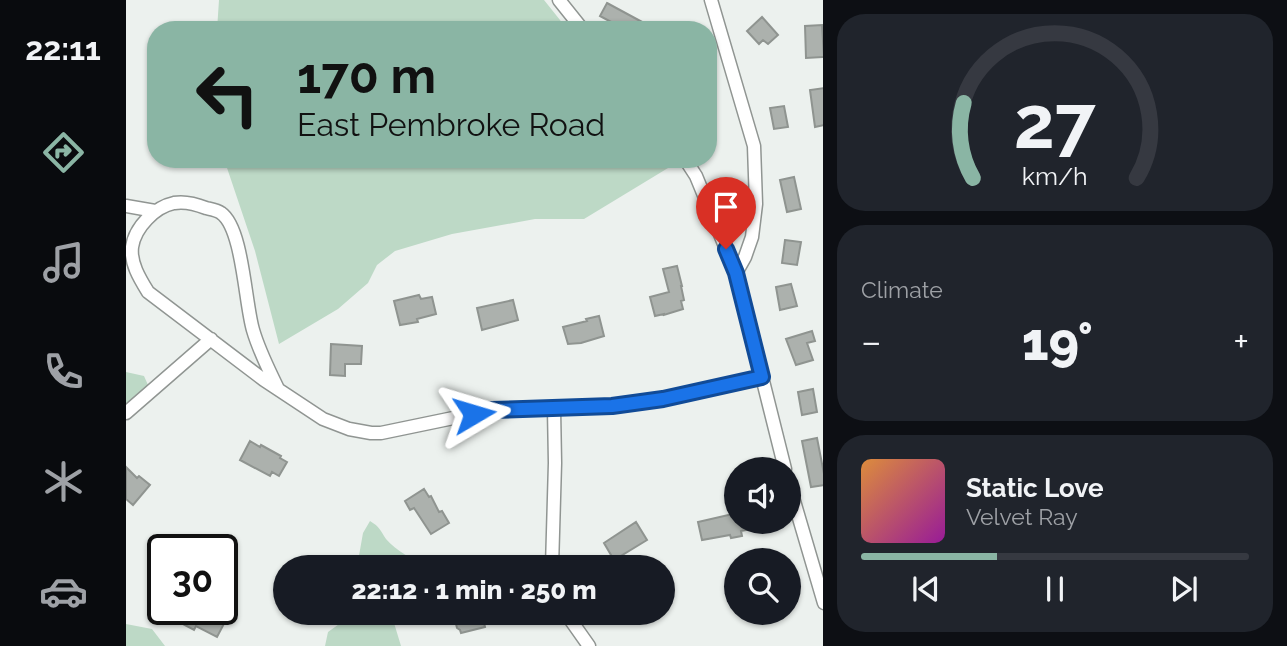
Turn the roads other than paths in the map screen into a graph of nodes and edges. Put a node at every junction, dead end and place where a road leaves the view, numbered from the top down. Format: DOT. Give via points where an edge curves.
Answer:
graph roads {
  1 [pos="559,0"];
  2 [pos="710,0"];
  3 [pos="576,21"];
  4 [pos="716,21"];
  5 [pos="717,23"];
  6 [pos="691,168"];
  7 [pos="126,206"];
  8 [pos="155,211"];
  9 [pos="736,273"];
  10 [pos="211,339"];
  11 [pos="762,377"];
  12 [pos="278,389"];
  13 [pos="554,409"];
  14 [pos="126,413"];
  15 [pos="782,457"];
  16 [pos="801,525"];
  17 [pos="552,555"];
  18 [pos="823,599"];
  19 [pos="574,625"];
  20 [pos="589,646"];
  1 -- 3 [label="street"];
  2 -- 4 [label="street"];
  5 -- 9 [label="street" via="754,146 752,237"];
  6 -- 9 [label="street"];
  7 -- 8 [label="street"];
  8 -- 10 [label="street" via="131,249 136,272 148,292"];
  8 -- 12 [label="street" via="175,203 195,204 222,214 234,233 252,328"];
  9 -- 11 [label="street"];
  10 -- 12 [label="street"];
  10 -- 14 [label="street"];
  11 -- 13 [label="street" via="663,399"];
  11 -- 15 [label="street"];
  12 -- 13 [label="street" via="323,419 371,433 492,410"];
  13 -- 17 [label="street"];
  16 -- 18 [label="street"];
  19 -- 20 [label="street"];
}
